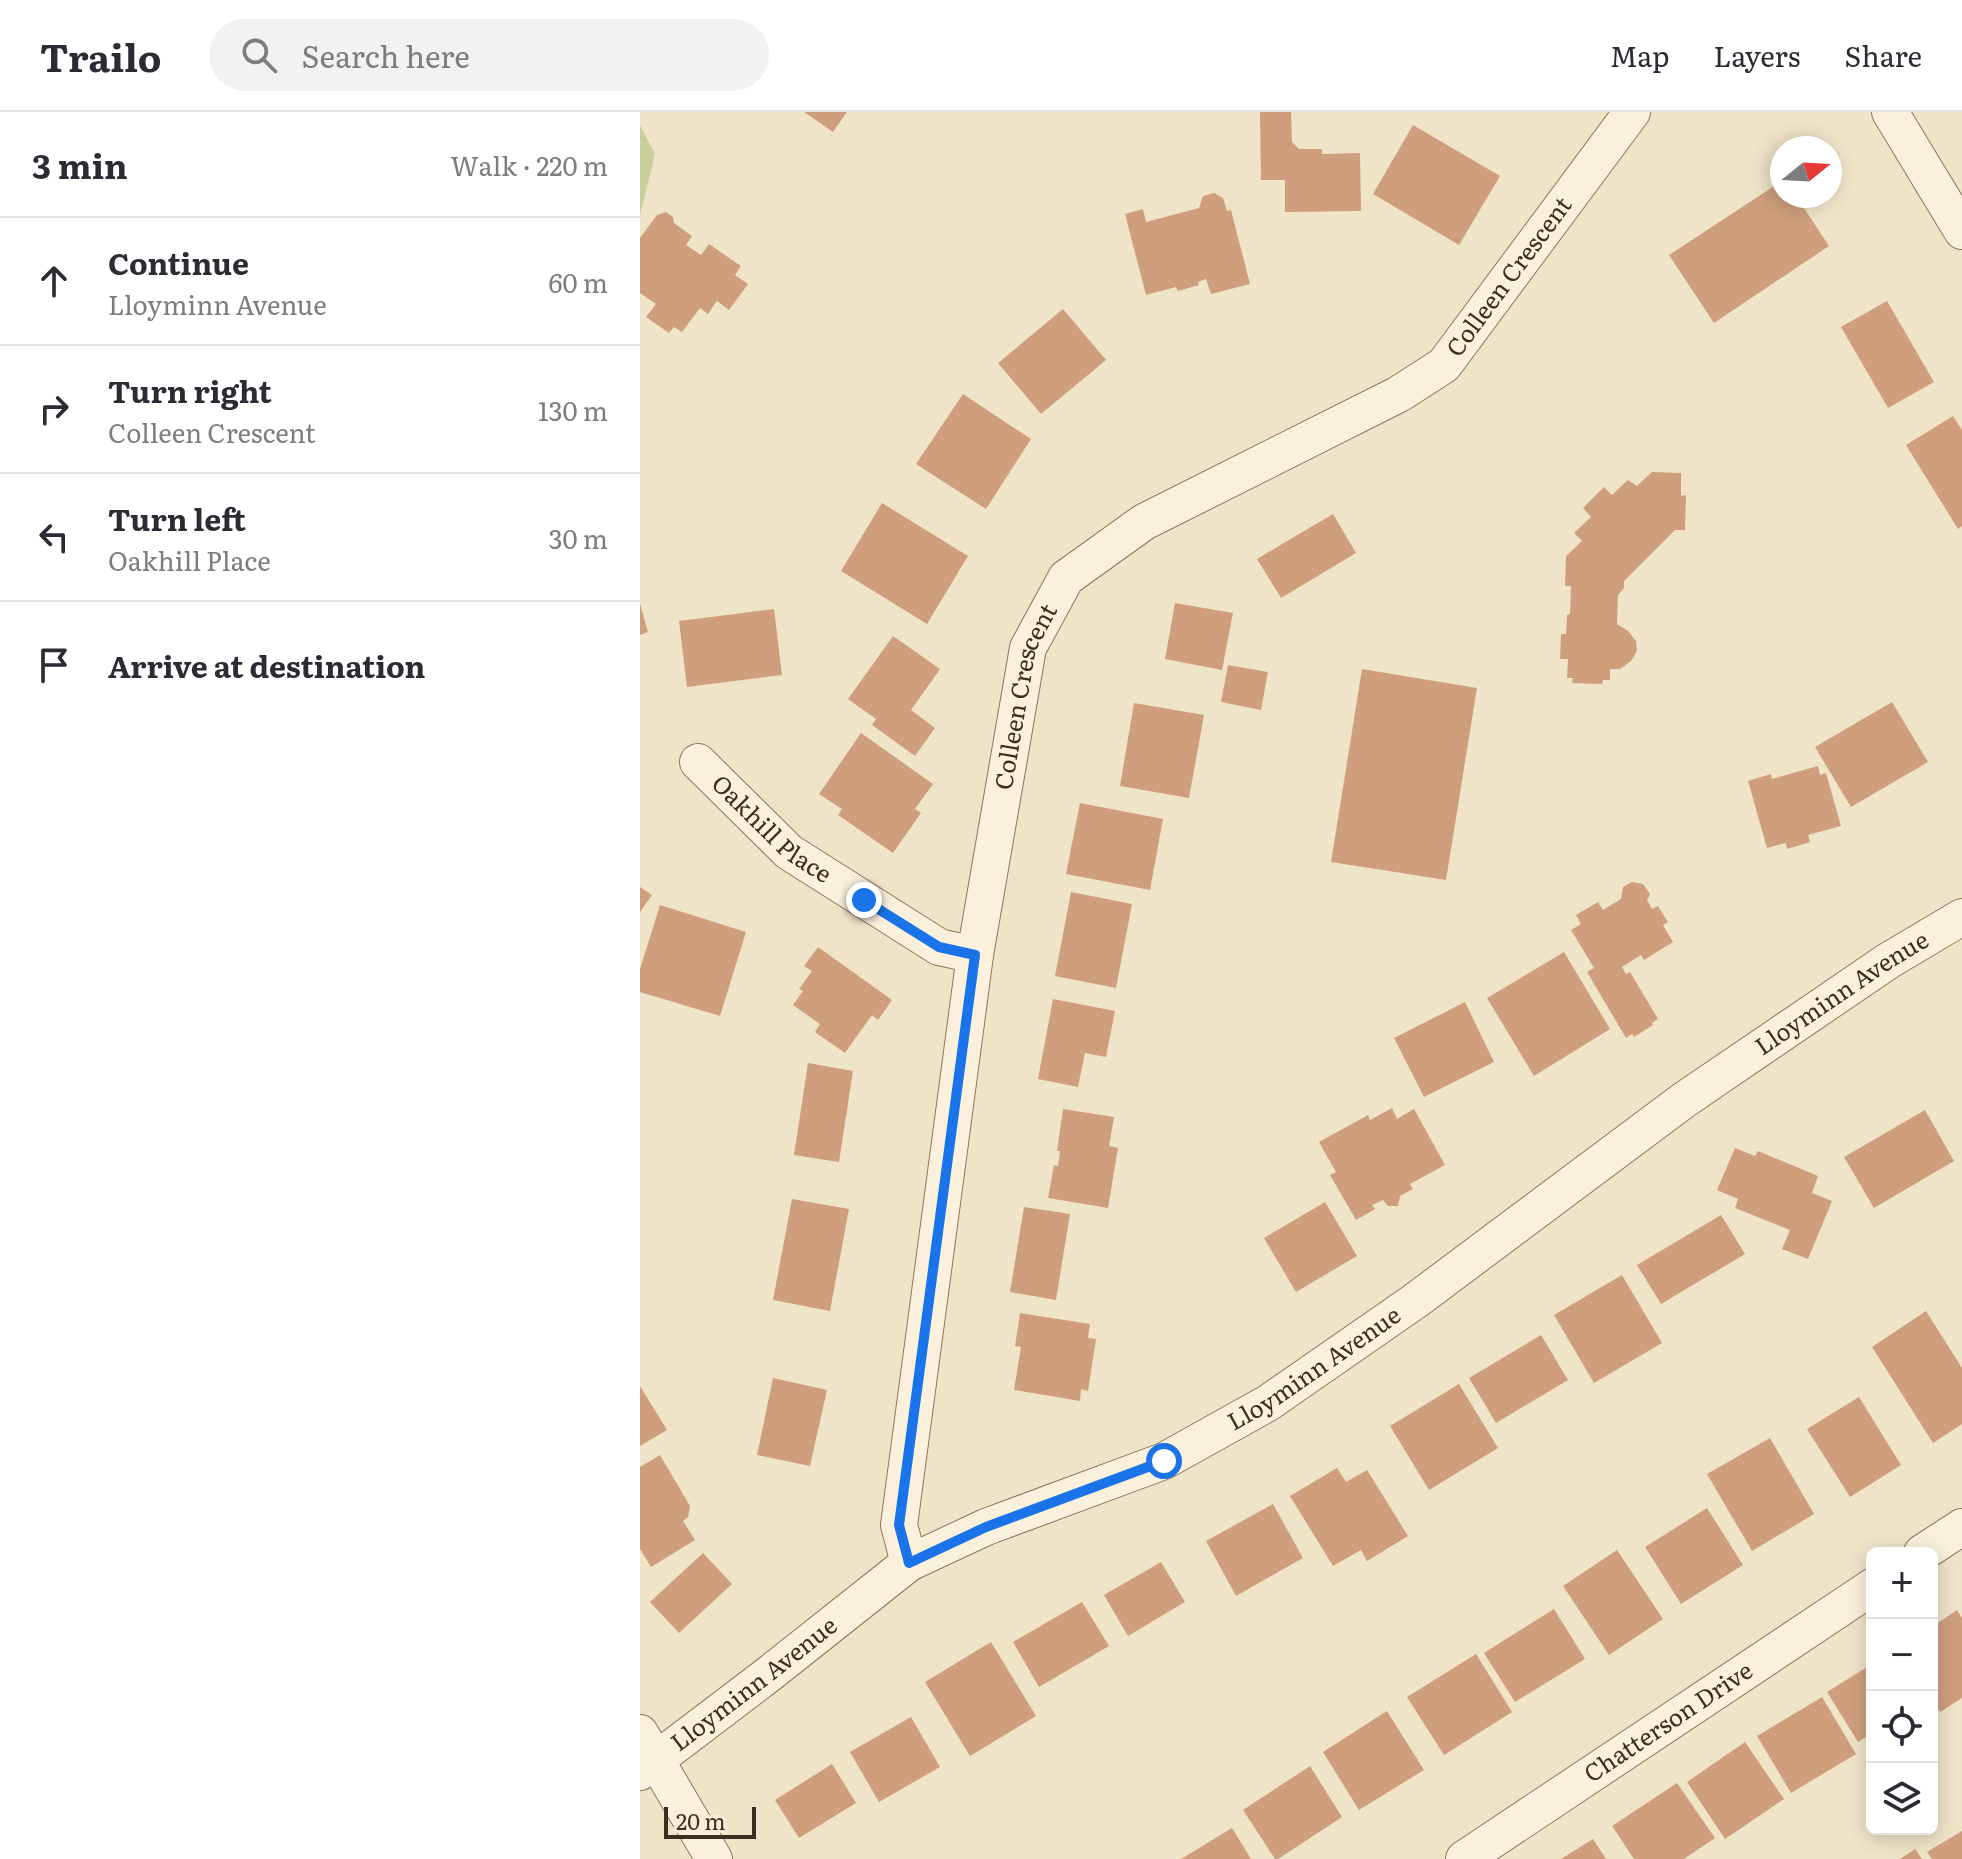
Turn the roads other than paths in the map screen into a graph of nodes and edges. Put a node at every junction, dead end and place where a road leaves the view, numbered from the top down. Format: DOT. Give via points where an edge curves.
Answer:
graph roads {
  1 [pos="1632,112"];
  2 [pos="1890,112"];
  3 [pos="1962,231"];
  4 [pos="698,762"];
  5 [pos="1962,917"];
  6 [pos="975,955"];
  7 [pos="1962,1527"];
  8 [pos="1931,1547"];
  9 [pos="909,1563"];
  10 [pos="1866,1591"];
  11 [pos="645,1755"];
  12 [pos="714,1859"];
  13 [pos="1464,1859"];
  1 -- 6 [label="street, Colleen Crescent" via="1444,365 1399,394 1144,522 1066,578 1028,648"];
  2 -- 3 [label="street"];
  4 -- 6 [label="street, Oakhill Place" via="789,852 939,947"];
  5 -- 9 [label="street, Lloyminn Avenue" via="1684,1100 1415,1301 1268,1403 1164,1461 986,1527"];
  6 -- 9 [label="street, Colleen Crescent" via="899,1525"];
  7 -- 8 [label="street"];
  9 -- 11 [label="street, Lloyminn Avenue" via="769,1674"];
  10 -- 13 [label="street, Chatterson Drive"];
  11 -- 12 [label="street"];
}
